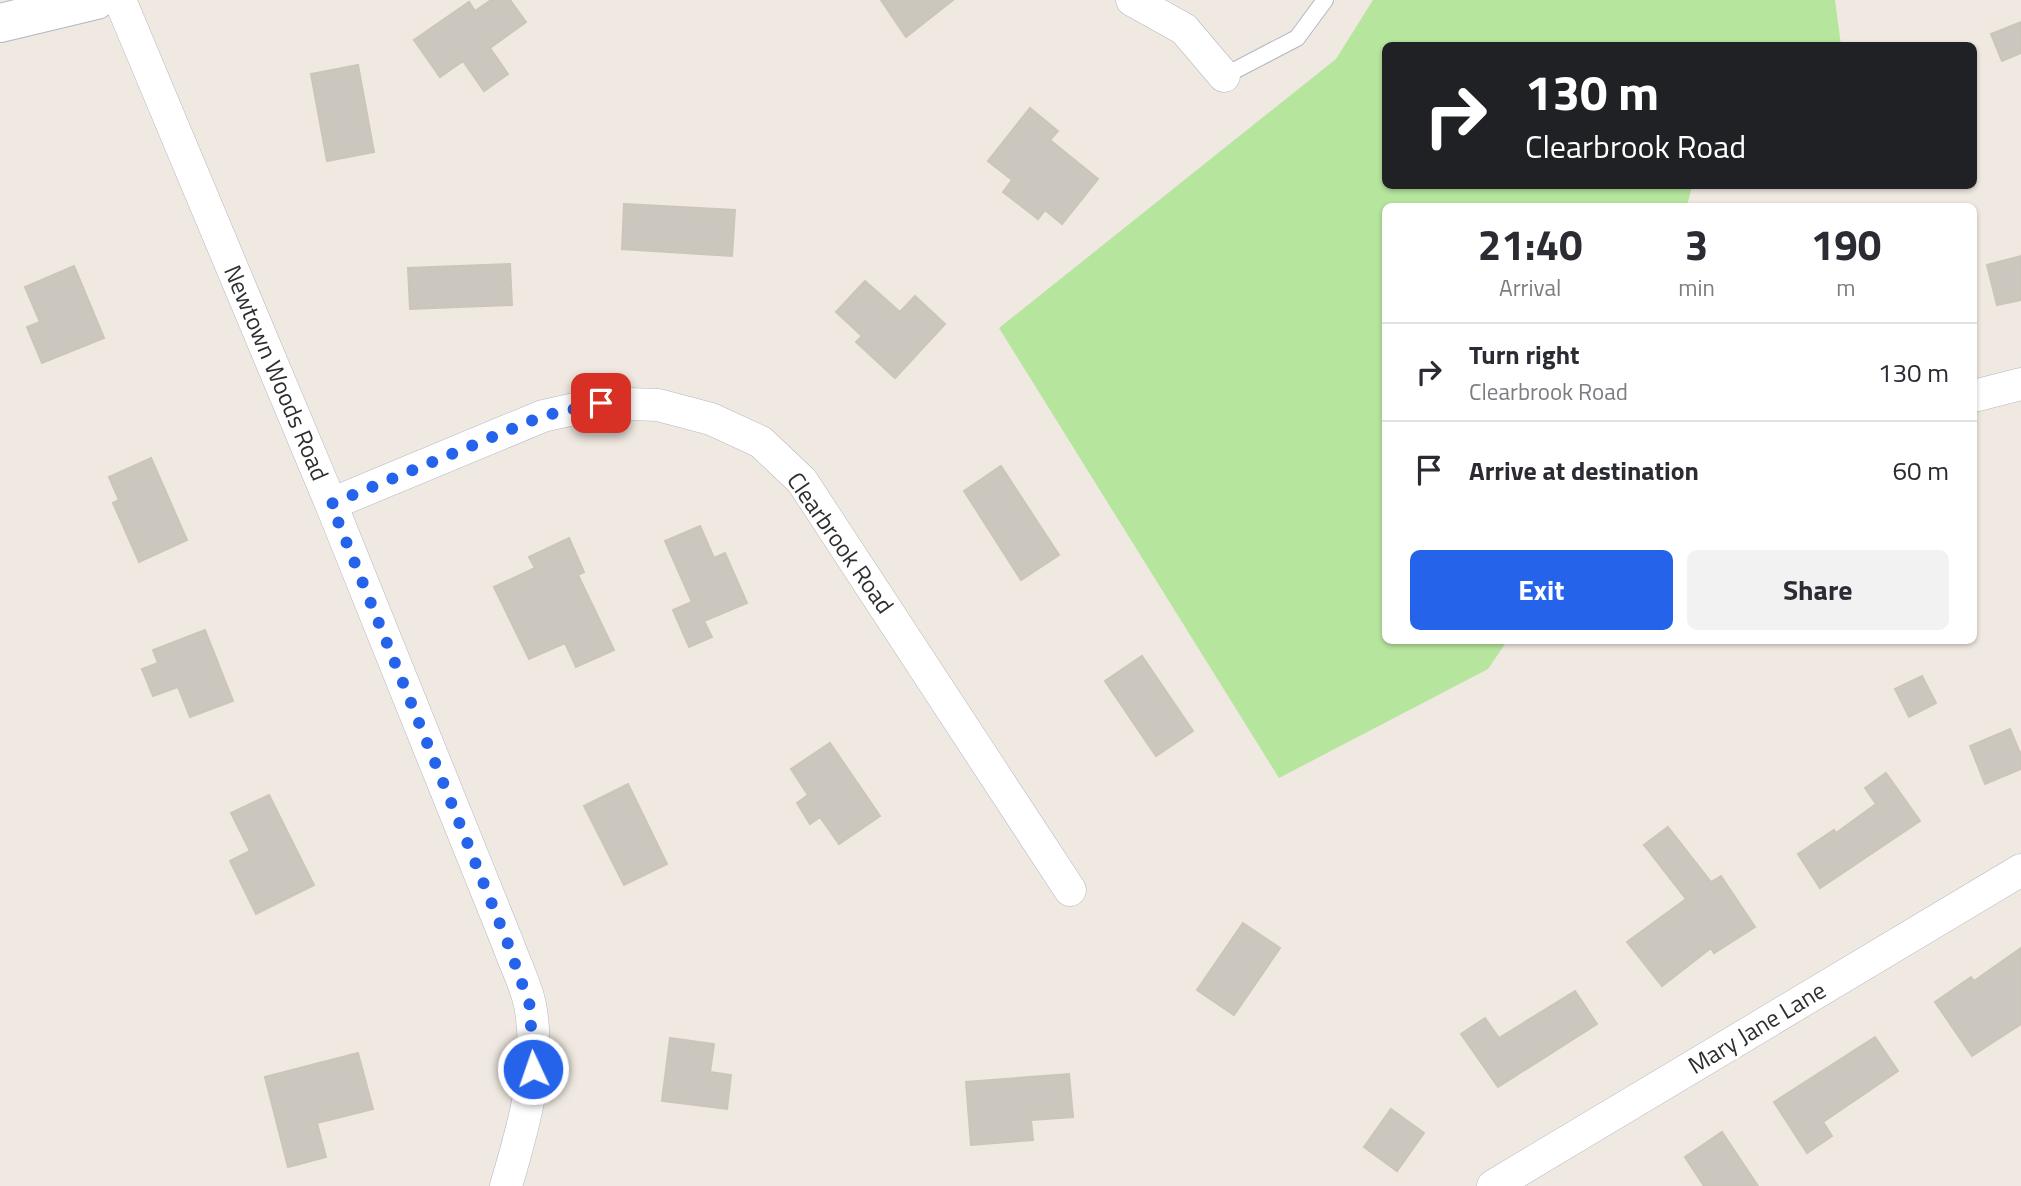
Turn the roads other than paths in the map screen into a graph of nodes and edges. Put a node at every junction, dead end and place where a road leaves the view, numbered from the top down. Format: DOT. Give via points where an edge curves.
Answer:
graph roads {
  1 [pos="96,0"];
  2 [pos="120,0"];
  3 [pos="1132,0"];
  4 [pos="1325,0"];
  5 [pos="0,23"];
  6 [pos="1224,76"];
  7 [pos="2021,384"];
  8 [pos="1977,395"];
  9 [pos="331,504"];
  10 [pos="2021,870"];
  11 [pos="1070,890"];
  12 [pos="506,1186"];
  13 [pos="1493,1186"];
  1 -- 5 [label="street"];
  2 -- 9 [label="street, Newtown Woods Road"];
  3 -- 6 [label="street" via="1184,29"];
  4 -- 6 [label="lane" via="1297,38"];
  7 -- 8 [label="street"];
  9 -- 11 [label="street, Clearbrook Road" via="543,416 601,403 671,409 711,419 761,442 802,481"];
  9 -- 12 [label="street, Newtown Woods Road" via="530,1006 533,1069 525,1120"];
  10 -- 13 [label="street, Mary Jane Lane"];
}
